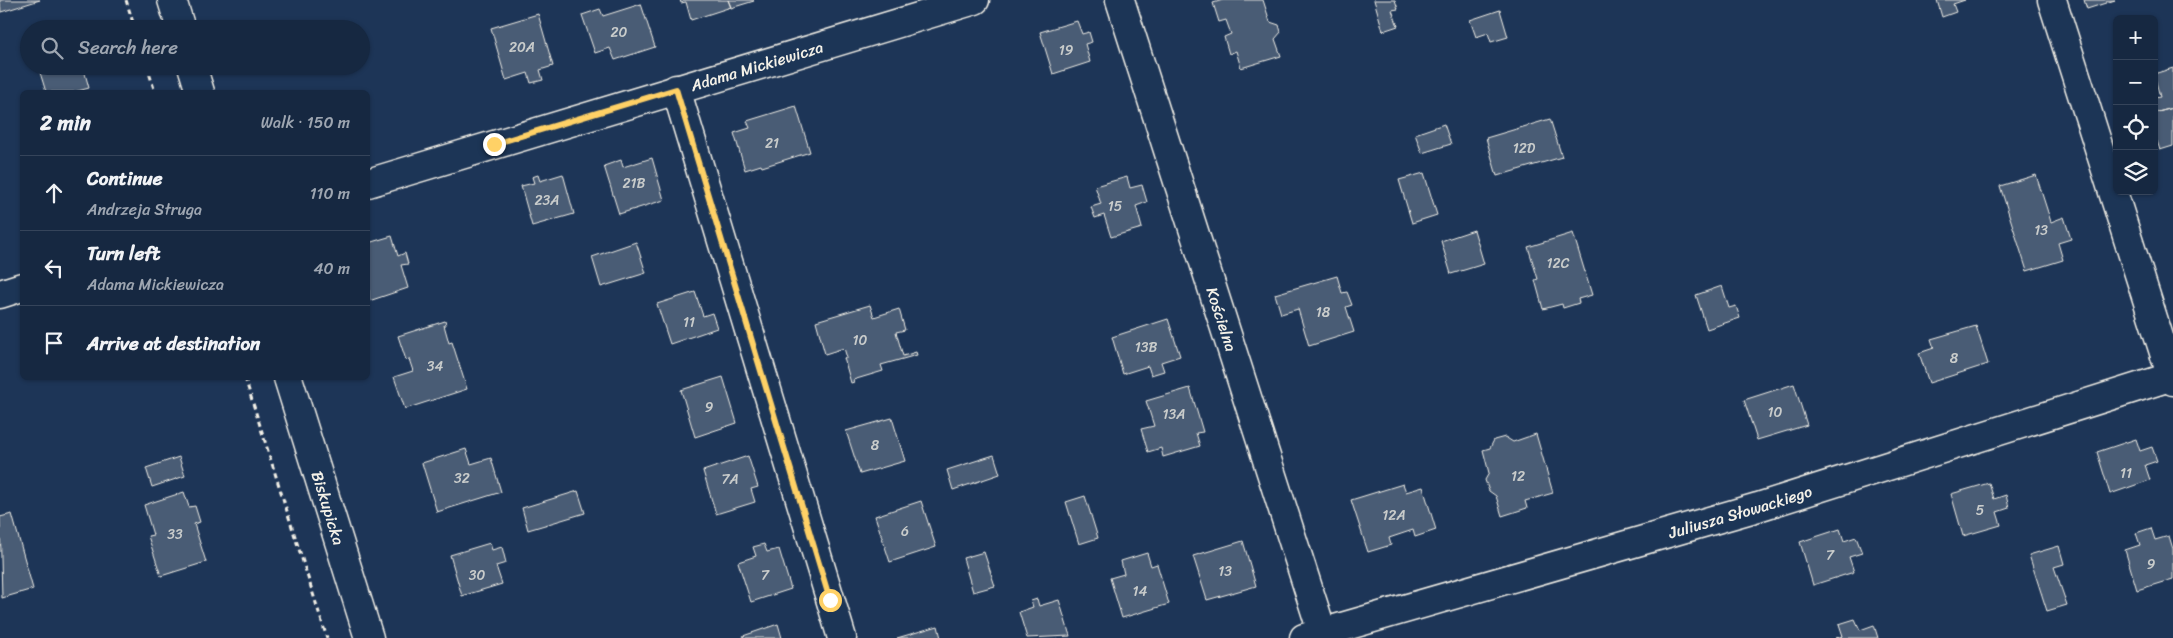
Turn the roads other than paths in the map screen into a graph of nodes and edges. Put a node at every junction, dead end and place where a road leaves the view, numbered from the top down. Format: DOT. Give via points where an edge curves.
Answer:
graph roads {
  1 [pos="172,0"];
  2 [pos="974,0"];
  3 [pos="1120,0"];
  4 [pos="2052,0"];
  5 [pos="178,20"];
  6 [pos="195,75"];
  7 [pos="676,89"];
  8 [pos="199,90"];
  9 [pos="370,182"];
  10 [pos="20,288"];
  11 [pos="0,294"];
  12 [pos="2173,378"];
  13 [pos="289,380"];
  14 [pos="1317,636"];
  15 [pos="369,638"];
  16 [pos="842,638"];
  1 -- 5 [label="street"];
  2 -- 7 [label="street, Adama Mickiewicza"];
  3 -- 14 [label="street, Kościelna"];
  4 -- 12 [label="street"];
  6 -- 8 [label="street"];
  7 -- 9 [label="street, Adama Mickiewicza"];
  7 -- 16 [label="street"];
  10 -- 11 [label="street"];
  12 -- 14 [label="street, Juliusza Słowackiego" via="1758,507"];
  13 -- 15 [label="street, Biskupicka"];
}
